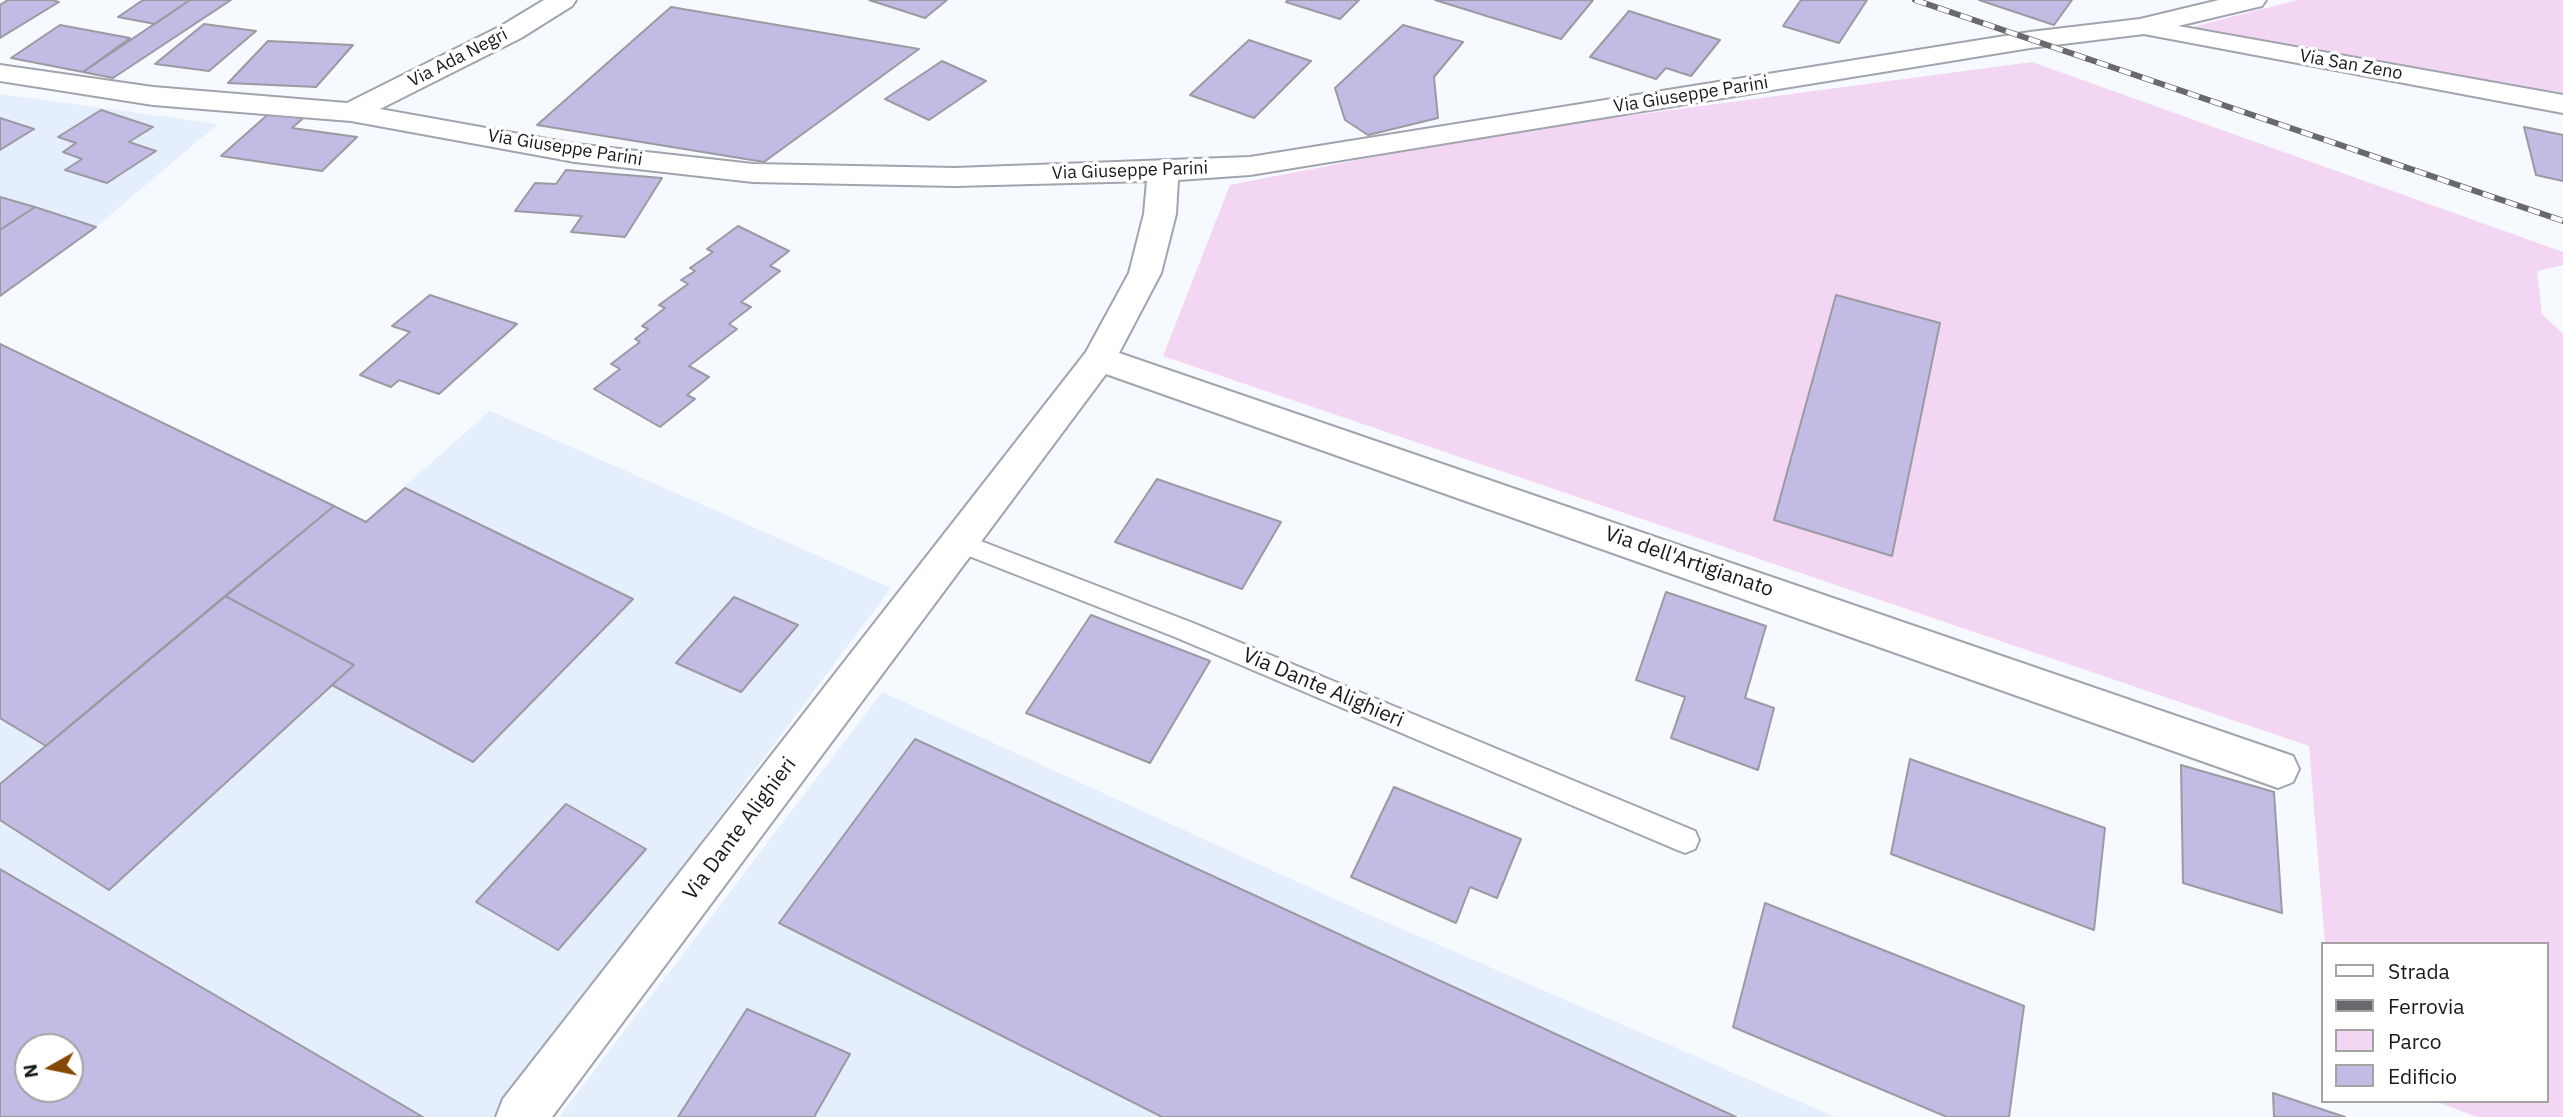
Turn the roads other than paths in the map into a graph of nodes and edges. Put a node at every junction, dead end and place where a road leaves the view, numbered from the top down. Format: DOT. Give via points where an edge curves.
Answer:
graph roads {
  1 [pos="563,0"];
  2 [pos="2253,0"];
  3 [pos="2140,27"];
  4 [pos="0,73"];
  5 [pos="2563,104"];
  6 [pos="351,112"];
  7 [pos="1163,171"];
  8 [pos="1099,359"];
  9 [pos="960,542"];
  10 [pos="2278,769"];
  11 [pos="1685,840"];
  12 [pos="521,1117"];
  1 -- 6 [label="street, Via Ada Negri" via="511,32"];
  2 -- 3 [label="street, Via Giuseppe Parini"];
  3 -- 5 [label="street, Via San Zeno"];
  3 -- 7 [label="street, Via Giuseppe Parini" via="2017,42 1250,166"];
  4 -- 6 [label="street, Via Giuseppe Parini" via="153,96"];
  6 -- 7 [label="street, Via Giuseppe Parini" via="575,153 753,173 955,177"];
  7 -- 8 [label="street, Via Dante Alighieri" via="1160,214 1145,273"];
  8 -- 9 [label="street, Via Dante Alighieri"];
  8 -- 10 [label="street, Via dell'Artigianato"];
  9 -- 11 [label="lane, Via Dante Alighieri" via="1184,629"];
  9 -- 12 [label="street, Via Dante Alighieri"];
}
